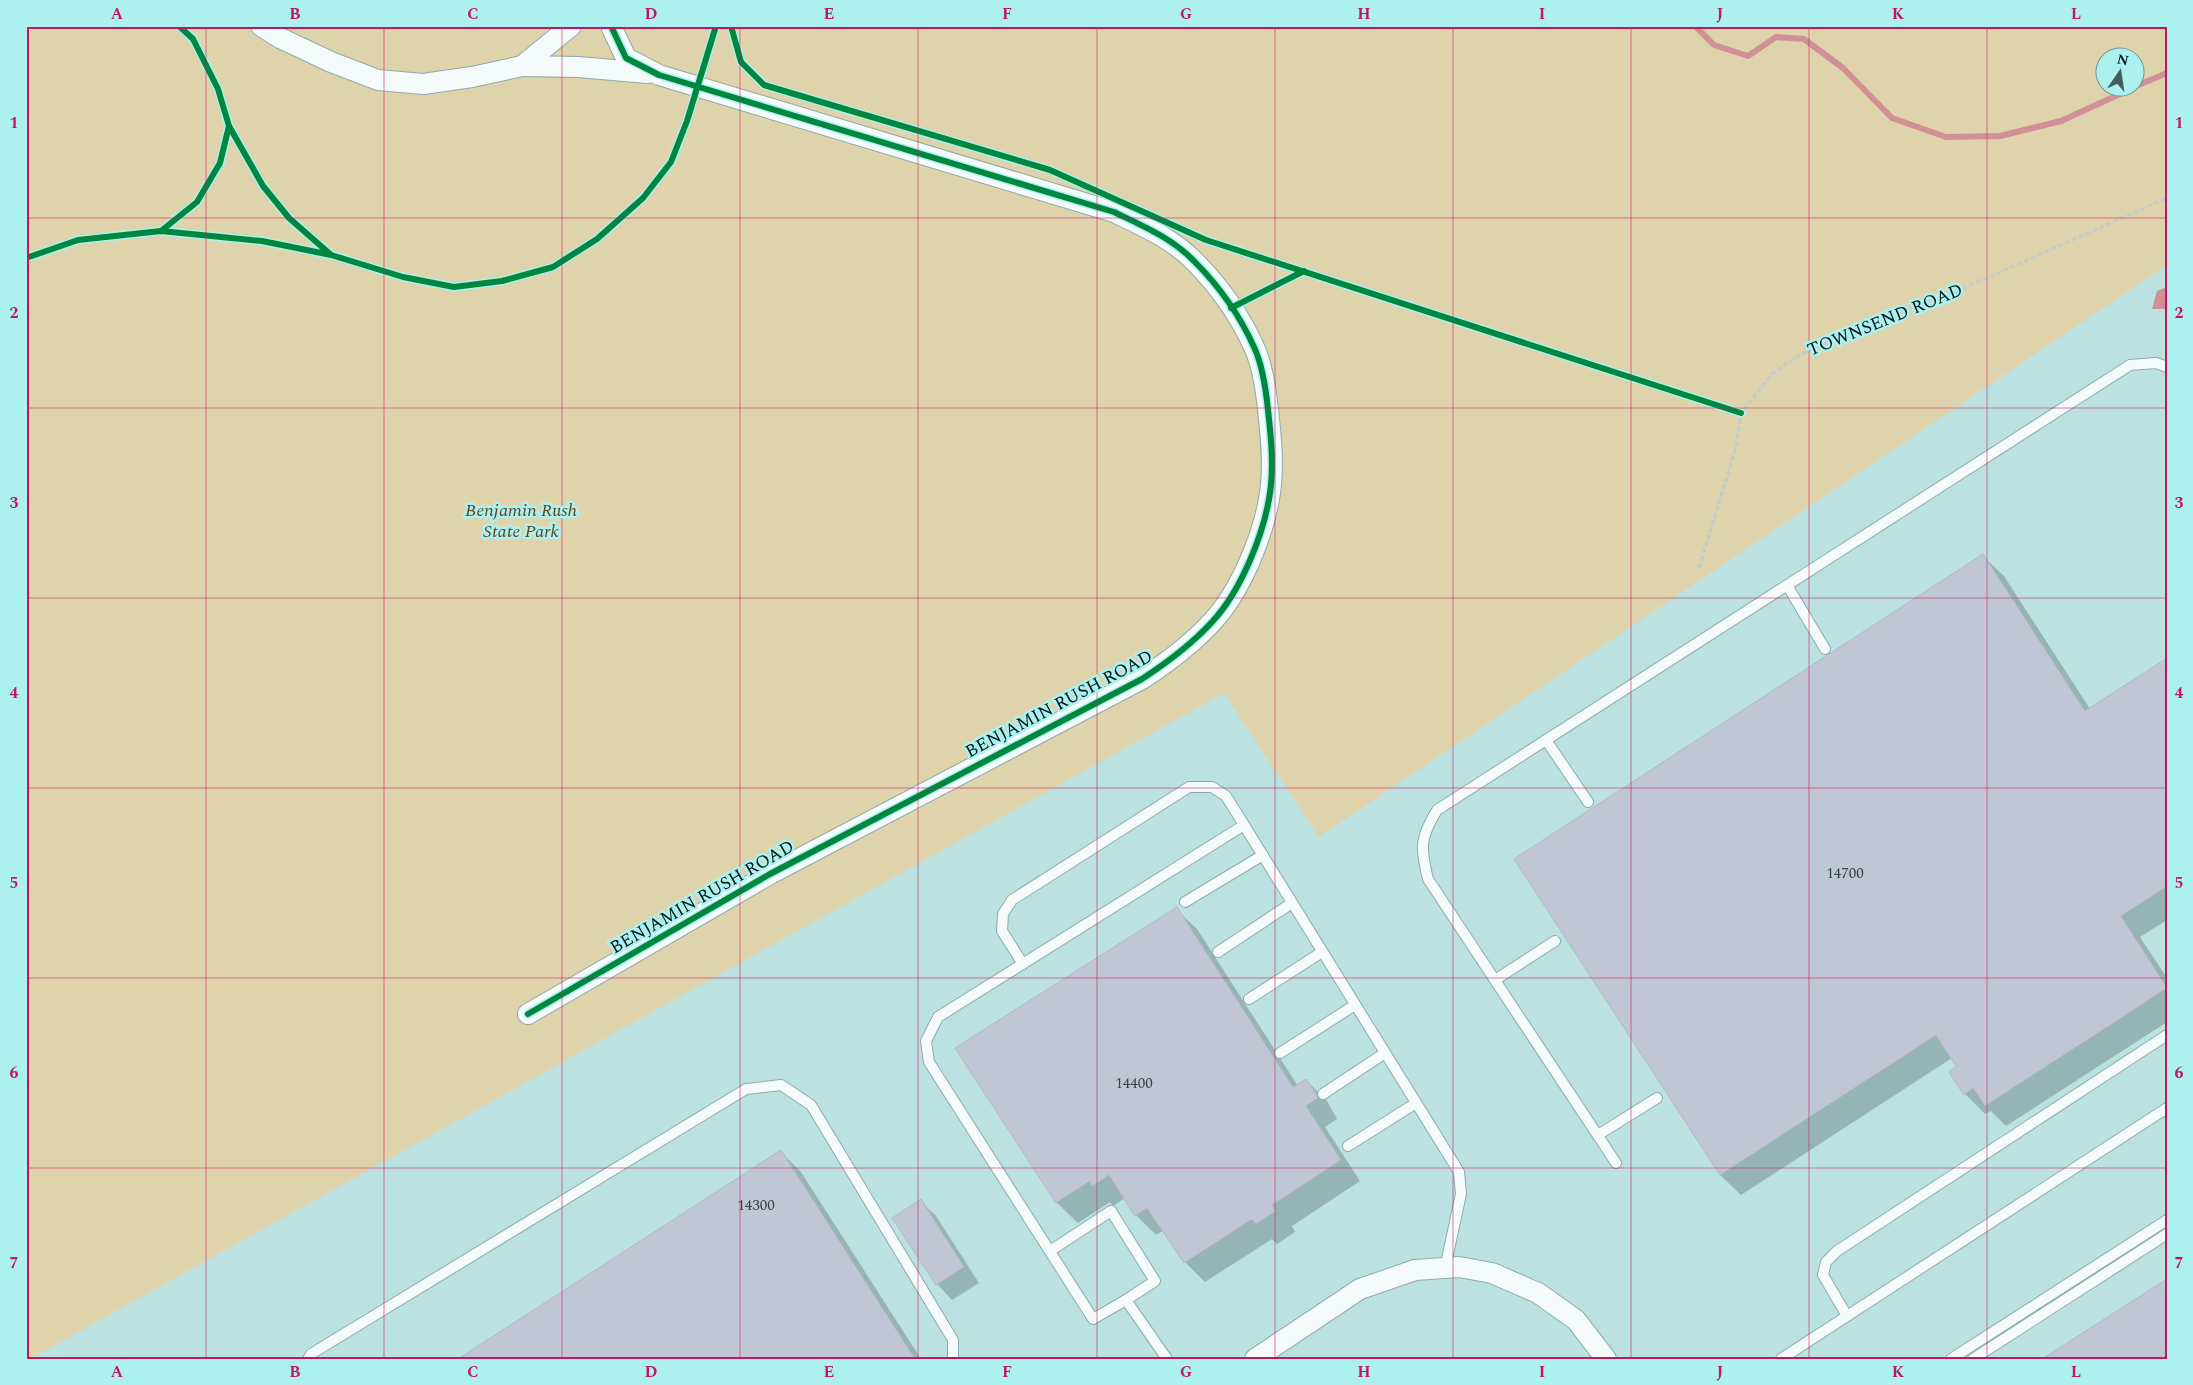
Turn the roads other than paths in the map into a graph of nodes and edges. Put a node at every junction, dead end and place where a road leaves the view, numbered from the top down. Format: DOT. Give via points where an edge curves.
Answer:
graph roads {
  1 [pos="261,26"];
  2 [pos="571,26"];
  3 [pos="611,26"];
  4 [pos="522,66"];
  5 [pos="659,74"];
  6 [pos="2167,367"];
  7 [pos="1787,585"];
  8 [pos="1825,649"];
  9 [pos="1546,740"];
  10 [pos="1588,802"];
  11 [pos="1244,825"];
  12 [pos="1263,856"];
  13 [pos="1185,902"];
  14 [pos="1292,903"];
  15 [pos="1555,941"];
  16 [pos="1218,952"];
  17 [pos="1322,952"];
  18 [pos="1023,964"];
  19 [pos="1495,980"];
  20 [pos="1248,999"];
  21 [pos="1355,1004"];
  22 [pos="528,1014"];
  23 [pos="2167,1035"];
  24 [pos="1280,1053"];
  25 [pos="1385,1053"];
  26 [pos="1323,1094"];
  27 [pos="1657,1098"];
  28 [pos="1416,1103"];
  29 [pos="2167,1108"];
  30 [pos="1598,1135"];
  31 [pos="1348,1146"];
  32 [pos="1616,1163"];
  33 [pos="2167,1220"];
  34 [pos="2167,1234"];
  35 [pos="1050,1251"];
  36 [pos="1445,1268"];
  37 [pos="2079,1276"];
  38 [pos="2087,1285"];
  39 [pos="1126,1300"];
  40 [pos="1847,1316"];
  41 [pos="1955,1357"];
  42 [pos="1257,1358"];
  43 [pos="308,1359"];
  44 [pos="953,1359"];
  45 [pos="1167,1359"];
  46 [pos="1606,1359"];
  47 [pos="1781,1359"];
  48 [pos="1973,1359"];
  1 -- 4 [label="street, BENJAMIN RUSH ROAD" via="331,62 378,80 423,84"];
  2 -- 4 [label="street, BENJAMIN RUSH ROAD"];
  3 -- 5 [label="street, BENJAMIN RUSH ROAD" via="626,58"];
  4 -- 5 [label="street, BENJAMIN RUSH ROAD"];
  5 -- 22 [label="street, BENJAMIN RUSH ROAD" via="1114,212 1156,232 1193,260 1229,304 1255,348 1266,392 1271,436 1270,492 1256,547 1240,582 1214,621 1183,651 1142,679 770,874"];
  6 -- 7 [label="lane" via="2156,363 2130,365"];
  7 -- 8 [label="lane"];
  7 -- 9 [label="lane"];
  9 -- 10 [label="lane"];
  9 -- 19 [label="lane" via="1437,810 1425,830 1421,854 1428,878"];
  11 -- 12 [label="lane"];
  11 -- 18 [label="lane"];
  11 -- 18 [label="lane" via="1226,796 1212,787 1189,787 1012,900 1003,914 1002,931"];
  12 -- 13 [label="lane"];
  12 -- 14 [label="lane"];
  14 -- 16 [label="lane"];
  14 -- 17 [label="lane"];
  15 -- 19 [label="lane"];
  17 -- 20 [label="lane"];
  17 -- 21 [label="lane"];
  18 -- 35 [label="lane" via="938,1017 926,1041 929,1062"];
  19 -- 30 [label="lane"];
  21 -- 24 [label="lane"];
  21 -- 25 [label="lane"];
  23 -- 40 [label="lane" via="1837,1251 1826,1262 1823,1275"];
  25 -- 26 [label="lane"];
  25 -- 28 [label="lane"];
  27 -- 30 [label="lane"];
  28 -- 31 [label="lane"];
  28 -- 36 [label="lane" via="1459,1172 1461,1194"];
  29 -- 40 [label="lane"];
  30 -- 32 [label="lane"];
  33 -- 37 [label="lane"];
  34 -- 38 [label="lane"];
  35 -- 39 [label="lane" via="1094,1319"];
  35 -- 39 [label="lane" via="1110,1211 1155,1281"];
  36 -- 42 [label="street" via="1415,1270 1360,1289"];
  36 -- 46 [label="street" via="1492,1272 1538,1293 1576,1320"];
  37 -- 38 [label="lane"];
  37 -- 41 [label="lane"];
  38 -- 48 [label="lane"];
  39 -- 45 [label="lane"];
  40 -- 47 [label="lane"];
  43 -- 44 [label="lane" via="311,1354 746,1089 781,1085 810,1105 953,1340"];
}
